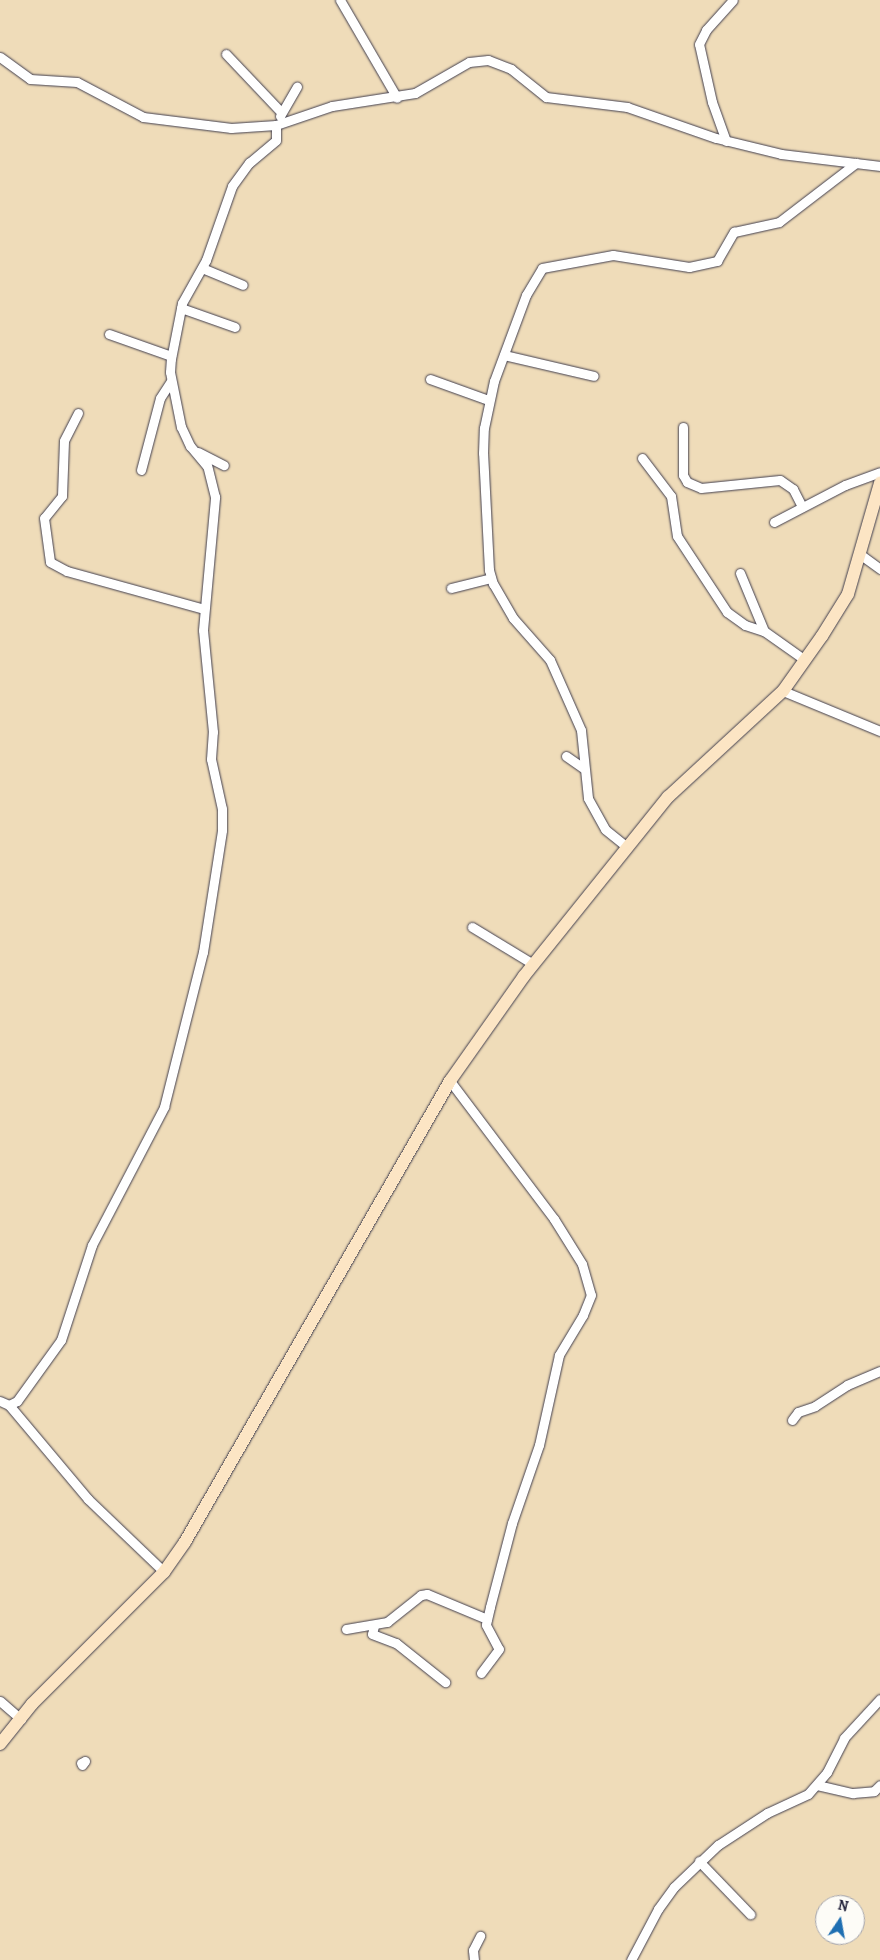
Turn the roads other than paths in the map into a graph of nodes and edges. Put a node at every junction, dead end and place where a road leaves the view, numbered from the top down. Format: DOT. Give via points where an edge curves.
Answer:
graph roads {
  1 [pos="340,0"];
  2 [pos="733,0"];
  3 [pos="226,54"];
  4 [pos="0,57"];
  5 [pos="297,86"];
  6 [pos="398,98"];
  7 [pos="281,112"];
  8 [pos="278,125"];
  9 [pos="726,141"];
  10 [pos="856,163"];
  11 [pos="880,166"];
  12 [pos="202,268"];
  13 [pos="243,285"];
  14 [pos="181,308"];
  15 [pos="235,327"];
  16 [pos="109,334"];
  17 [pos="504,355"];
  18 [pos="171,356"];
  19 [pos="594,376"];
  20 [pos="430,380"];
  21 [pos="171,381"];
  22 [pos="488,400"];
  23 [pos="78,413"];
  24 [pos="683,427"];
  25 [pos="194,450"];
  26 [pos="642,458"];
  27 [pos="224,465"];
  28 [pos="141,470"];
  29 [pos="880,472"];
  30 [pos="880,483"];
  31 [pos="802,507"];
  32 [pos="774,522"];
  33 [pos="862,555"];
  34 [pos="880,569"];
  35 [pos="740,573"];
  36 [pos="491,578"];
  37 [pos="451,588"];
  38 [pos="204,609"];
  39 [pos="764,631"];
  40 [pos="805,660"];
  41 [pos="783,691"];
  42 [pos="880,730"];
  43 [pos="566,756"];
  44 [pos="583,768"];
  45 [pos="627,847"];
  46 [pos="472,927"];
  47 [pos="533,964"];
  48 [pos="450,1081"];
  49 [pos="880,1371"];
  50 [pos="0,1401"];
  51 [pos="9,1405"];
  52 [pos="792,1420"];
  53 [pos="164,1572"];
  54 [pos="487,1619"];
  55 [pos="374,1626"];
  56 [pos="346,1629"];
  57 [pos="482,1673"];
  58 [pos="445,1682"];
  59 [pos="880,1699"];
  60 [pos="0,1701"];
  61 [pos="21,1718"];
  62 [pos="0,1744"];
  63 [pos="817,1785"];
  64 [pos="880,1786"];
  65 [pos="699,1861"];
  66 [pos="750,1914"];
  67 [pos="480,1936"];
  68 [pos="474,1960"];
  69 [pos="631,1960"];
  1 -- 6 [label="street"];
  2 -- 9 [label="street" via="706,30 699,44 712,102"];
  3 -- 7 [label="street"];
  4 -- 8 [label="street" via="30,79 77,82 153,119 231,128"];
  5 -- 7 [label="street"];
  6 -- 8 [label="street" via="332,106"];
  6 -- 9 [label="street" via="416,93 468,62 488,60 510,69 546,97 628,107"];
  7 -- 8 [label="street"];
  8 -- 12 [label="street" via="276,140 249,163 232,186"];
  9 -- 10 [label="street" via="781,154"];
  10 -- 11 [label="street"];
  10 -- 17 [label="street" via="779,222 734,232 717,261 689,267 613,254 542,268 526,295"];
  12 -- 13 [label="street"];
  12 -- 14 [label="street"];
  14 -- 15 [label="street"];
  14 -- 18 [label="street"];
  16 -- 18 [label="street"];
  17 -- 19 [label="street"];
  17 -- 22 [label="street"];
  18 -- 21 [label="street"];
  20 -- 22 [label="street"];
  21 -- 25 [label="street" via="181,427"];
  21 -- 28 [label="street" via="160,398"];
  22 -- 36 [label="street" via="484,453"];
  23 -- 38 [label="street" via="64,441 62,496 44,518 50,562 67,571"];
  24 -- 31 [label="street" via="683,475 687,482 701,488 780,480 793,489"];
  25 -- 27 [label="street"];
  25 -- 38 [label="street" via="207,466 215,496"];
  26 -- 39 [label="street" via="671,496 678,536 718,601 737,620"];
  29 -- 31 [label="street" via="844,485"];
  30 -- 33 [label="street"];
  31 -- 32 [label="street"];
  33 -- 34 [label="street"];
  33 -- 40 [label="street" via="848,594"];
  35 -- 39 [label="street"];
  36 -- 37 [label="street"];
  36 -- 44 [label="street" via="513,618 550,660 581,730"];
  38 -- 51 [label="street" via="204,656 213,732 211,759 222,809 221,838 209,924 168,1094 92,1245 60,1340 36,1379 17,1401"];
  39 -- 40 [label="street"];
  40 -- 41 [label="street"];
  41 -- 42 [label="street"];
  41 -- 45 [label="street" via="668,797"];
  43 -- 44 [label="street"];
  44 -- 45 [label="street" via="588,798 597,816 605,828"];
  45 -- 47 [label="street"];
  46 -- 47 [label="street"];
  47 -- 48 [label="street"];
  48 -- 53 [label="street" via="217,1491"];
  48 -- 54 [label="street" via="562,1230 582,1264 591,1295 559,1355 539,1445 512,1523"];
  49 -- 52 [label="street" via="798,1412"];
  50 -- 51 [label="street"];
  51 -- 53 [label="street" via="88,1499"];
  53 -- 61 [label="street"];
  54 -- 55 [label="street" via="427,1594 415,1599 398,1616"];
  54 -- 57 [label="street" via="489,1632 499,1649"];
  55 -- 56 [label="street"];
  55 -- 58 [label="street" via="372,1634 396,1643"];
  59 -- 63 [label="street" via="844,1738"];
  60 -- 61 [label="street"];
  61 -- 62 [label="street"];
  63 -- 64 [label="street" via="853,1793 874,1792"];
  63 -- 65 [label="street" via="802,1798 750,1824"];
  65 -- 66 [label="street"];
  65 -- 69 [label="street" via="658,1909"];
  67 -- 68 [label="street" via="473,1950"];
}
